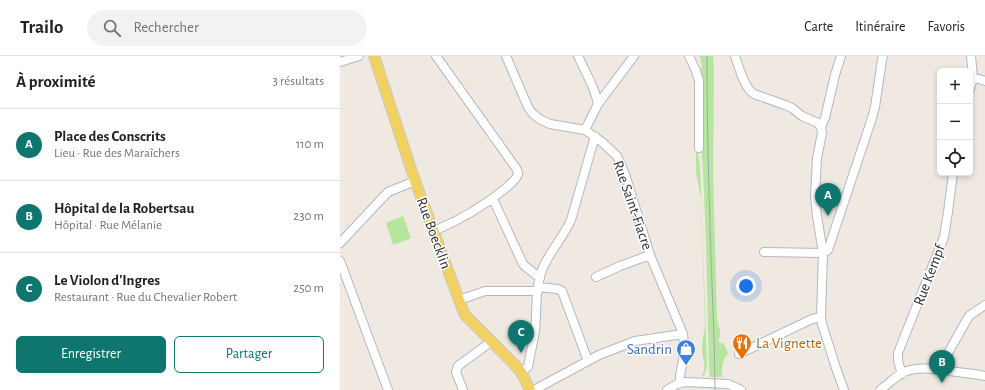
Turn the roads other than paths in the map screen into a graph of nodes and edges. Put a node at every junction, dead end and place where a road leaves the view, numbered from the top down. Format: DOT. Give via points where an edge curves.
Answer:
graph roads {
  1 [pos="359,56"];
  2 [pos="374,56"];
  3 [pos="436,56"];
  4 [pos="506,56"];
  5 [pos="578,56"];
  6 [pos="634,56"];
  7 [pos="689,56"];
  8 [pos="735,56"];
  9 [pos="841,56"];
  10 [pos="883,56"];
  11 [pos="971,56"];
  12 [pos="340,62"];
  13 [pos="972,68"];
  14 [pos="973,77"];
  15 [pos="985,81"];
  16 [pos="598,104"];
  17 [pos="821,126"];
  18 [pos="585,130"];
  19 [pos="595,136"];
  20 [pos="699,148"];
  21 [pos="953,176"];
  22 [pos="416,181"];
  23 [pos="493,198"];
  24 [pos="434,231"];
  25 [pos="340,243"];
  26 [pos="764,252"];
  27 [pos="822,253"];
  28 [pos="650,255"];
  29 [pos="340,261"];
  30 [pos="596,277"];
  31 [pos="540,278"];
  32 [pos="538,289"];
  33 [pos="459,300"];
  34 [pos="985,305"];
  35 [pos="821,317"];
  36 [pos="683,334"];
  37 [pos="492,341"];
  38 [pos="739,354"];
  39 [pos="588,361"];
  40 [pos="942,370"];
  41 [pos="520,372"];
  42 [pos="902,374"];
  43 [pos="985,376"];
  44 [pos="680,383"];
  45 [pos="388,390"];
  46 [pos="463,390"];
  47 [pos="530,390"];
  48 [pos="534,390"];
  49 [pos="667,390"];
  50 [pos="741,390"];
  51 [pos="844,390"];
  52 [pos="880,390"];
  1 -- 12 [label="street"];
  2 -- 22 [label="main road, Rue Boecklin"];
  3 -- 23 [label="street" via="518,172 516,178"];
  4 -- 18 [label="street, Rue Saint-Fiacre" via="533,114 550,124"];
  5 -- 16 [label="street"];
  6 -- 16 [label="street"];
  7 -- 20 [label="street" via="699,81"];
  8 -- 17 [label="street" via="750,92 792,108"];
  9 -- 17 [label="street"];
  10 -- 27 [label="street" via="872,118 828,250"];
  11 -- 13 [label="street"];
  14 -- 15 [label="street"];
  16 -- 18 [label="street"];
  17 -- 27 [label="street" via="822,134 816,158 815,196"];
  18 -- 19 [label="street, Rue Saint-Fiacre"];
  19 -- 28 [label="street, Rue Saint-Fiacre" via="614,152 622,165"];
  19 -- 31 [label="street" via="571,220 545,264"];
  21 -- 42 [label="street, Rue Kempf" via="944,237 898,352"];
  22 -- 24 [label="main road, Rue Boecklin"];
  22 -- 25 [label="street" via="388,192"];
  23 -- 24 [label="street"];
  23 -- 31 [label="street" via="523,264"];
  24 -- 33 [label="main road, Rue Boecklin"];
  26 -- 27 [label="street"];
  27 -- 35 [label="street"];
  28 -- 30 [label="street"];
  28 -- 36 [label="street, Rue Saint-Fiacre"];
  29 -- 45 [label="street"];
  31 -- 32 [label="street"];
  32 -- 33 [label="street" via="485,290"];
  32 -- 39 [label="street" via="557,289 562,292"];
  32 -- 41 [label="street" via="535,332 528,367"];
  33 -- 37 [label="main road, Rue Boecklin" via="465,315"];
  34 -- 40 [label="street" via="968,316"];
  35 -- 38 [label="street"];
  35 -- 51 [label="street"];
  36 -- 39 [label="street" via="635,341"];
  36 -- 44 [label="street, Rue Saint-Fiacre" via="684,358 679,376"];
  37 -- 41 [label="main road, Rue Boecklin"];
  37 -- 46 [label="street" via="458,366 456,372"];
  39 -- 48 [label="street"];
  40 -- 42 [label="street" via="917,369"];
  40 -- 43 [label="street"];
  41 -- 47 [label="main road, Rue Boecklin"];
  42 -- 52 [label="street"];
  44 -- 49 [label="street"];
  44 -- 50 [label="street" via="723,383"];
}
